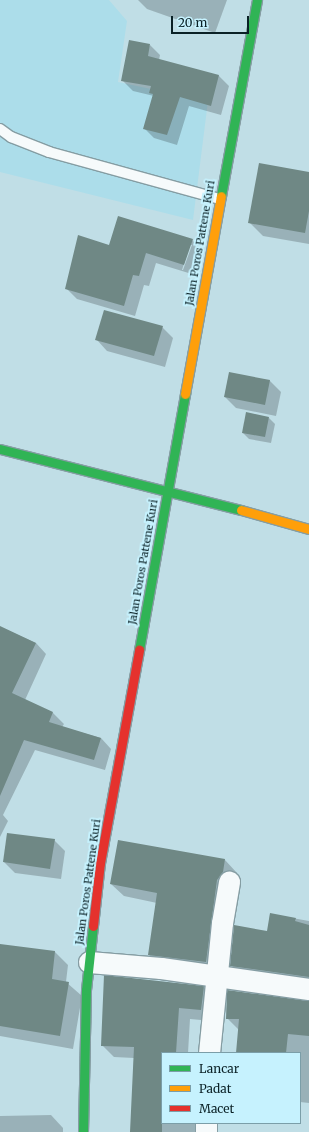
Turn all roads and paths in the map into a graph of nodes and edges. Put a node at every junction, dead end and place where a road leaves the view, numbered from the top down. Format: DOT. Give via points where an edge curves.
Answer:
graph roads {
  1 [pos="257,0"];
  2 [pos="0,129"];
  3 [pos="220,199"];
  4 [pos="0,450"];
  5 [pos="168,490"];
  6 [pos="309,529"];
  7 [pos="230,882"];
  8 [pos="89,962"];
  9 [pos="218,977"];
  10 [pos="309,989"];
  11 [pos="209,1052"];
  12 [pos="83,1132"];
  1 -- 3 [label="street, Jalan Poros Pattene Kuri"];
  2 -- 3 [label="lane" via="11,137 49,152"];
  3 -- 5 [label="street, Jalan Poros Pattene Kuri"];
  4 -- 5 [label="street"];
  5 -- 6 [label="street"];
  5 -- 8 [label="street, Jalan Poros Pattene Kuri" via="100,863"];
  7 -- 9 [label="street" via="222,923"];
  8 -- 9 [label="street" via="161,968"];
  8 -- 12 [label="street, Jalan Poros Pattene Kuri" via="86,990"];
  9 -- 10 [label="street"];
  9 -- 11 [label="street"];
}
